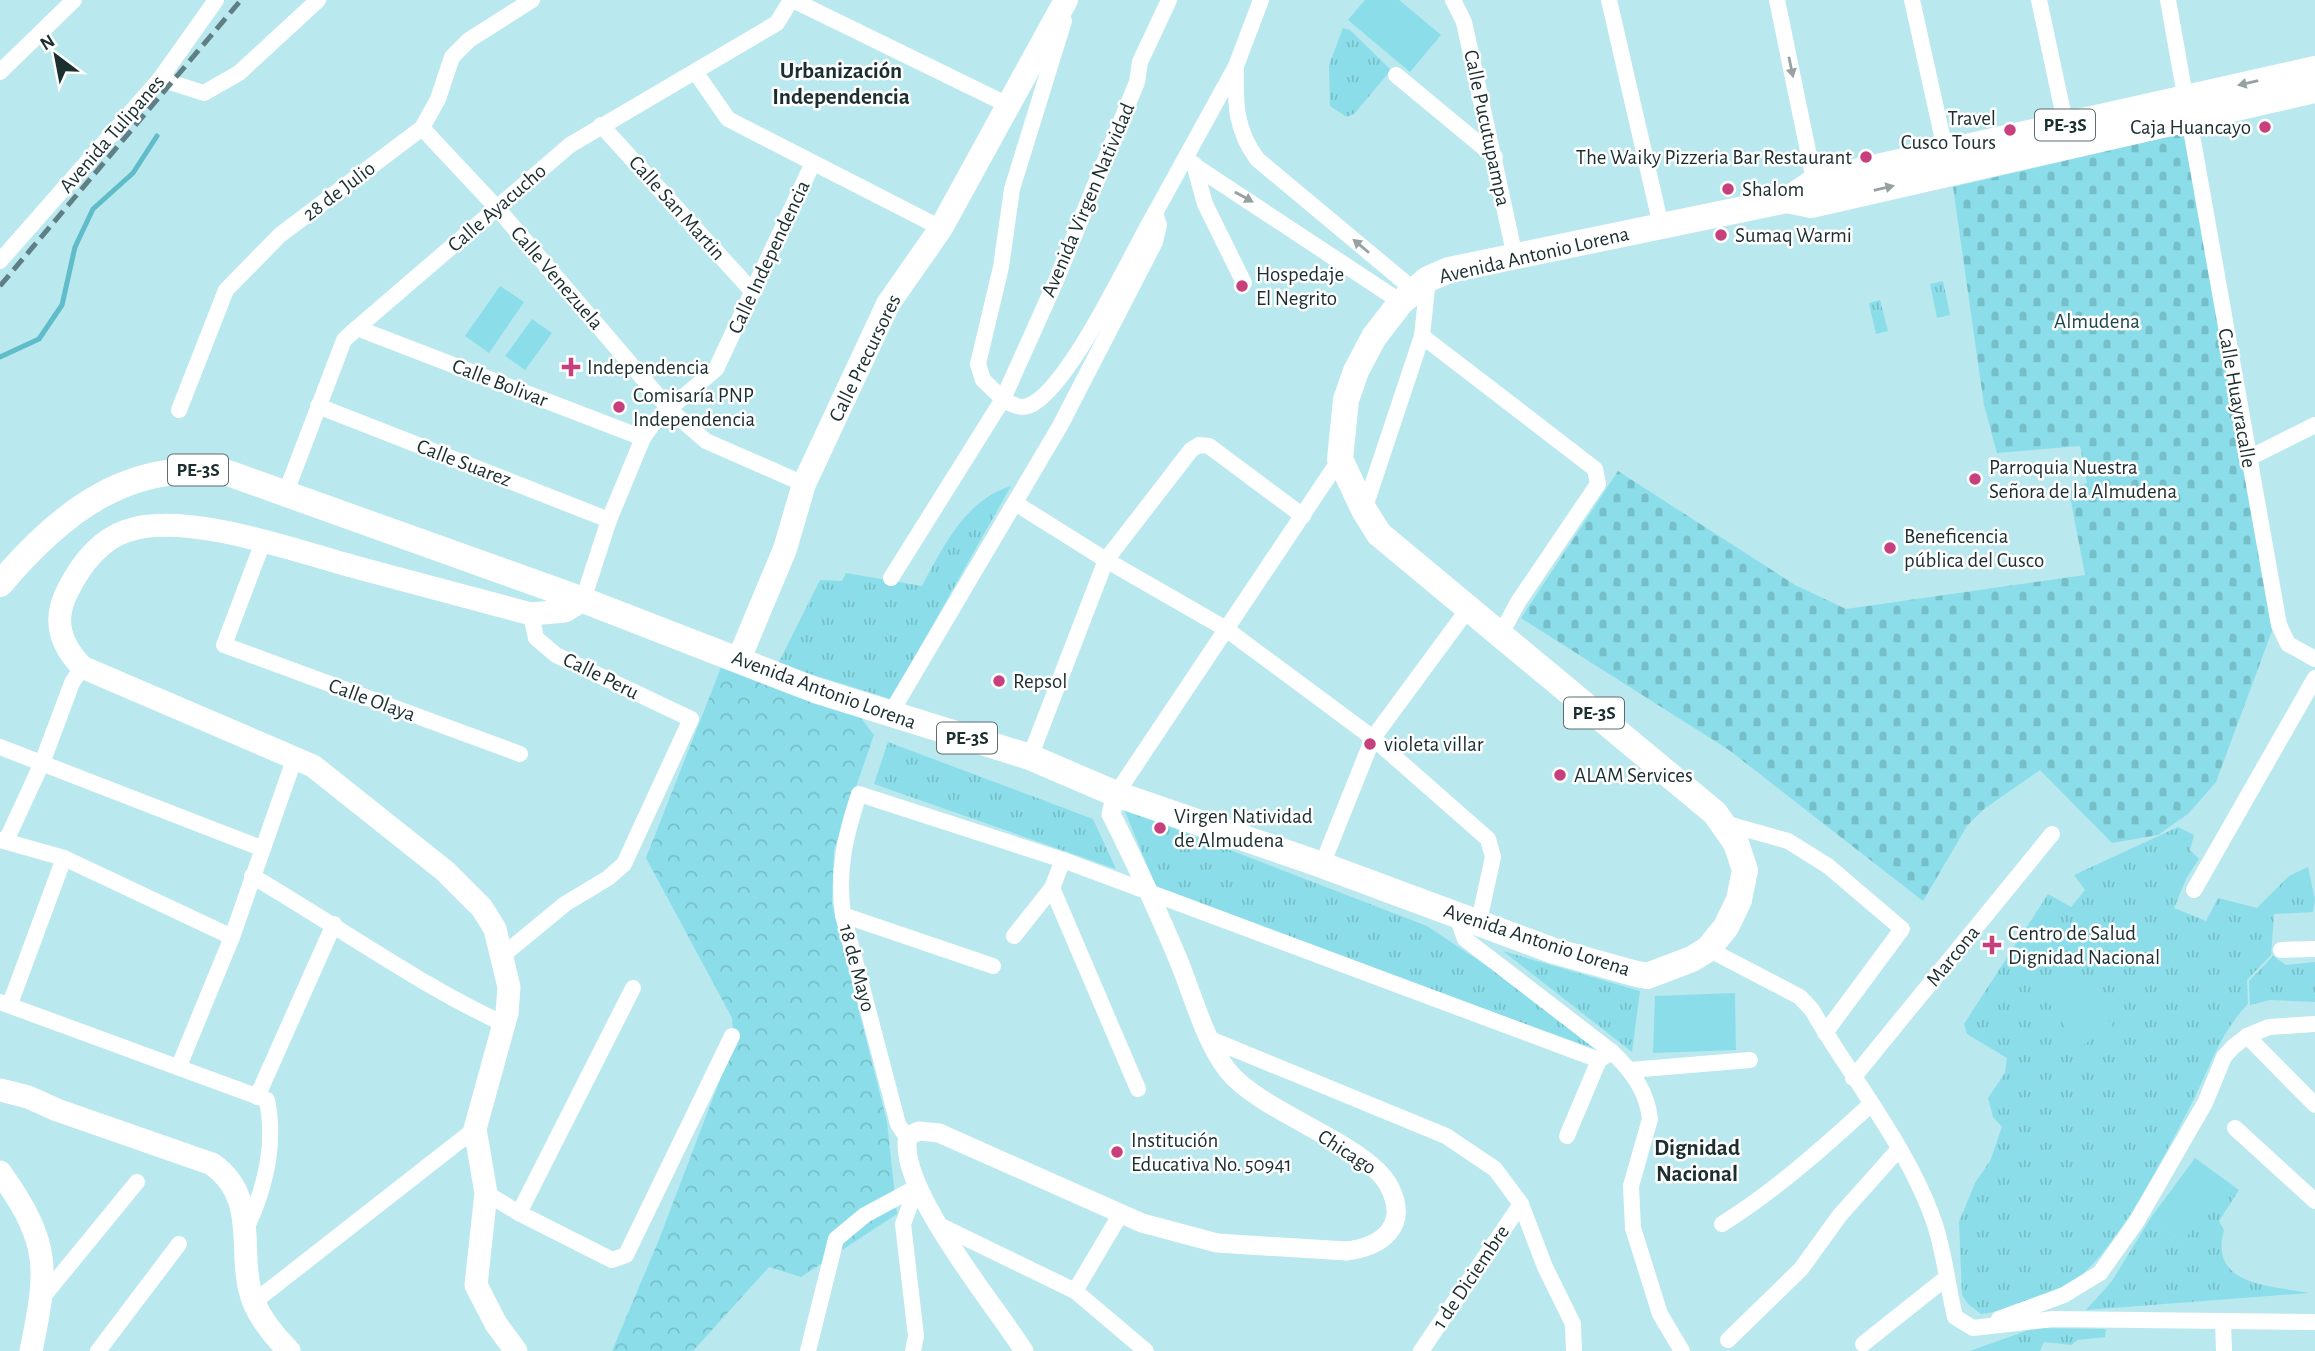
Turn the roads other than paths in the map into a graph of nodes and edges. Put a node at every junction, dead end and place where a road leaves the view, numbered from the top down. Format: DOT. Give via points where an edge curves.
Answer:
graph roads {
  1 [pos="216,0"];
  2 [pos="318,0"];
  3 [pos="532,0"];
  4 [pos="792,0"];
  5 [pos="1067,0"];
  6 [pos="1169,0"];
  7 [pos="1261,0"];
  8 [pos="1453,0"];
  9 [pos="1609,0"];
  10 [pos="1777,0"];
  11 [pos="1912,0"];
  12 [pos="2039,0"];
  13 [pos="2168,0"];
  14 [pos="69,2"];
  15 [pos="1236,66"];
  16 [pos="2315,68"];
  17 [pos="0,72"];
  18 [pos="696,73"];
  19 [pos="1396,75"];
  20 [pos="160,79"];
  21 [pos="2315,90"];
  22 [pos="1008,105"];
  23 [pos="2189,108"];
  24 [pos="601,125"];
  25 [pos="422,128"];
  26 [pos="2068,135"];
  27 [pos="1495,157"];
  28 [pos="1190,162"];
  29 [pos="1947,162"];
  30 [pos="813,163"];
  31 [pos="1816,192"];
  32 [pos="497,208"];
  33 [pos="1155,213"];
  34 [pos="1661,226"];
  35 [pos="941,228"];
  36 [pos="1515,257"];
  37 [pos="0,261"];
  38 [pos="1244,283"];
  39 [pos="1414,290"];
  40 [pos="753,292"];
  41 [pos="356,328"];
  42 [pos="1422,335"];
  43 [pos="1003,399"];
  44 [pos="318,406"];
  45 [pos="179,410"];
  46 [pos="670,410"];
  47 [pos="2315,425"];
  48 [pos="643,438"];
  49 [pos="1340,459"];
  50 [pos="2247,459"];
  51 [pos="804,484"];
  52 [pos="286,492"];
  53 [pos="1015,503"];
  54 [pos="1364,510"];
  55 [pos="1303,516"];
  56 [pos="609,520"];
  57 [pos="263,542"];
  58 [pos="1106,561"];
  59 [pos="891,578"];
  60 [pos="0,584"];
  61 [pos="583,600"];
  62 [pos="1468,609"];
  63 [pos="531,614"];
  64 [pos="1226,629"];
  65 [pos="1500,636"];
  66 [pos="739,659"];
  67 [pos="2315,659"];
  68 [pos="82,667"];
  69 [pos="2315,678"];
  70 [pos="889,716"];
  71 [pos="1373,738"];
  72 [pos="0,747"];
  73 [pos="520,754"];
  74 [pos="295,757"];
  75 [pos="1030,757"];
  76 [pos="42,763"];
  77 [pos="1116,794"];
  78 [pos="1722,823"];
  79 [pos="2052,834"];
  80 [pos="3,840"];
  81 [pos="261,848"];
  82 [pos="64,858"];
  83 [pos="1063,860"];
  84 [pos="1322,865"];
  85 [pos="252,876"];
  86 [pos="1052,888"];
  87 [pos="2194,890"];
  88 [pos="1151,894"];
  89 [pos="843,915"];
  90 [pos="1467,918"];
  91 [pos="334,924"];
  92 [pos="1014,936"];
  93 [pos="232,937"];
  94 [pos="1708,949"];
  95 [pos="2315,949"];
  96 [pos="2281,950"];
  97 [pos="503,956"];
  98 [pos="993,966"];
  99 [pos="633,988"];
  100 [pos="5,1003"];
  101 [pos="504,1024"];
  102 [pos="2315,1024"];
  103 [pos="1825,1033"];
  104 [pos="732,1036"];
  105 [pos="2247,1036"];
  106 [pos="1210,1039"];
  107 [pos="1606,1056"];
  108 [pos="1750,1060"];
  109 [pos="179,1066"];
  110 [pos="1630,1070"];
  111 [pos="1853,1078"];
  112 [pos="1138,1089"];
  113 [pos="0,1090"];
  114 [pos="257,1097"];
  115 [pos="1870,1105"];
  116 [pos="2315,1105"];
  117 [pos="2235,1128"];
  118 [pos="475,1129"];
  119 [pos="1567,1136"];
  120 [pos="907,1138"];
  121 [pos="1898,1150"];
  122 [pos="0,1172"];
  123 [pos="137,1182"];
  124 [pos="917,1187"];
  125 [pos="486,1193"];
  126 [pos="2315,1201"];
  127 [pos="1521,1204"];
  128 [pos="519,1213"];
  129 [pos="1120,1215"];
  130 [pos="1722,1224"];
  131 [pos="941,1226"];
  132 [pos="246,1228"];
  133 [pos="179,1244"];
  134 [pos="1946,1278"];
  135 [pos="1075,1291"];
  136 [pos="42,1298"];
  137 [pos="254,1302"];
  138 [pos="2223,1321"];
  139 [pos="2315,1322"];
  140 [pos="1987,1327"];
  141 [pos="1728,1340"];
  142 [pos="1863,1344"];
  143 [pos="287,1350"];
  144 [pos="32,1351"];
  145 [pos="98,1351"];
  146 [pos="516,1351"];
  147 [pos="808,1351"];
  148 [pos="913,1351"];
  149 [pos="1024,1351"];
  150 [pos="1146,1351"];
  151 [pos="1421,1351"];
  152 [pos="1574,1351"];
  153 [pos="1682,1351"];
  154 [pos="2224,1351"];
  1 -- 20 [label="street, Avenida Tulipanes"];
  2 -- 20 [label="street" via="239,73 204,93"];
  3 -- 25 [label="street, 28 de Julio" via="469,40 452,57"];
  4 -- 18 [label="street, Calle Ayacucho" via="777,23"];
  4 -- 22 [label="street"];
  5 -- 22 [label="main road, Calle Precursores"];
  5 -- 43 [label="street" via="1012,189 1001,267 978,364 984,380"];
  6 -- 43 [label="street, Avenida Virgen Natividad"];
  7 -- 15 [label="street"];
  8 -- 27 [label="street, Calle Pucutupampa" via="1464,22"];
  9 -- 34 [label="street"];
  10 -- 31 [label="street, one-way"];
  11 -- 29 [label="street"];
  12 -- 26 [label="street"];
  13 -- 23 [label="street, Calle Huayracalle"];
  14 -- 17 [label="street"];
  15 -- 28 [label="street"];
  39 -- 15 [label="street, one-way" via="1257,159 1243,139 1238,117"];
  16 -- 23 [label="highway, Avenida Antonio Lorena / PE-3S, one-way"];
  18 -- 24 [label="street, Calle Ayacucho"];
  18 -- 30 [label="street" via="727,119"];
  19 -- 27 [label="street"];
  20 -- 37 [label="street, Avenida Tulipanes"];
  21 -- 23 [label="highway, Avenida Antonio Lorena / PE-3S"];
  22 -- 35 [label="main road, Calle Precursores"];
  23 -- 26 [label="highway, Avenida Antonio Lorena / PE-3S"];
  23 -- 50 [label="street, Calle Huayracalle"];
  24 -- 32 [label="street, Calle Ayacucho" via="570,145"];
  24 -- 40 [label="street, Calle San Martin"];
  25 -- 32 [label="street, Calle Venezuela"];
  25 -- 45 [label="street, 28 de Julio" via="280,235 226,289"];
  26 -- 29 [label="highway, Avenida Antonio Lorena / PE-3S"];
  27 -- 36 [label="street, Calle Pucutupampa"];
  28 -- 33 [label="street"];
  28 -- 38 [label="street"];
  28 -- 39 [label="street, one-way"];
  29 -- 31 [label="highway, Avenida Antonio Lorena / PE-3S"];
  30 -- 35 [label="street"];
  30 -- 40 [label="street, Calle Independencia"];
  31 -- 34 [label="highway, Avenida Antonio Lorena / PE-3S"];
  32 -- 41 [label="street, Calle Ayacucho"];
  32 -- 46 [label="street, Calle Venezuela"];
  33 -- 43 [label="street" via="1078,354 1053,386 1029,406 1019,407"];
  33 -- 53 [label="street" via="1159,225 1155,242"];
  34 -- 36 [label="highway, Avenida Antonio Lorena / PE-3S"];
  35 -- 51 [label="main road, Calle Precursores" via="887,304"];
  36 -- 39 [label="highway, Avenida Antonio Lorena / PE-3S" via="1449,270"];
  39 -- 42 [label="street"];
  39 -- 49 [label="highway" via="1374,337 1356,371 1346,400"];
  40 -- 46 [label="street, Calle Independencia" via="716,369"];
  41 -- 44 [label="street, Calle Ayacucho" via="344,341"];
  41 -- 48 [label="street, Calle Bolivar"];
  42 -- 54 [label="street"];
  42 -- 65 [label="street" via="1598,475 1598,484"];
  43 -- 59 [label="street, Avenida Virgen Natividad"];
  44 -- 52 [label="street, Calle Ayacucho"];
  44 -- 56 [label="street, Calle Suarez"];
  46 -- 48 [label="street, Calle Independencia" via="654,421"];
  46 -- 51 [label="street, Calle Venezuela" via="706,441"];
  47 -- 50 [label="street"];
  48 -- 56 [label="street, Calle Independencia"];
  49 -- 54 [label="highway, Avenida Antonio Lorena / PE-3S"];
  49 -- 55 [label="street"];
  50 -- 67 [label="street, Calle Huayracalle" via="2279,625 2288,644"];
  51 -- 66 [label="main road, Calle Precursores" via="785,549"];
  52 -- 60 [label="highway, PE-3S" via="206,470 180,471 116,486 50,530"];
  52 -- 61 [label="highway, PE-3S"];
  53 -- 58 [label="street"];
  53 -- 70 [label="street"];
  54 -- 62 [label="highway, Avenida Antonio Lorena / PE-3S" via="1379,534"];
  55 -- 58 [label="street" via="1209,446 1199,445"];
  55 -- 64 [label="street"];
  56 -- 61 [label="street, Calle Independencia"];
  57 -- 63 [label="main road"];
  57 -- 68 [label="main road" via="194,527 144,526 112,538 79,570 58,618 68,652"];
  57 -- 73 [label="street, Calle Olaya" via="225,645"];
  58 -- 64 [label="street"];
  58 -- 75 [label="street"];
  61 -- 63 [label="main road" via="565,611"];
  61 -- 66 [label="highway, Avenida Antonio Lorena / PE-3S"];
  62 -- 65 [label="highway, Avenida Antonio Lorena / PE-3S"];
  62 -- 71 [label="street"];
  63 -- 97 [label="street, Calle Peru" via="536,638 556,655 691,719 624,864 565,904"];
  64 -- 71 [label="street"];
  64 -- 77 [label="street"];
  65 -- 78 [label="highway, Avenida Antonio Lorena / PE-3S"];
  66 -- 70 [label="highway, Avenida Antonio Lorena / PE-3S"];
  68 -- 74 [label="main road"];
  68 -- 76 [label="street"];
  69 -- 87 [label="street"];
  70 -- 75 [label="highway, Avenida Antonio Lorena / PE-3S"];
  71 -- 84 [label="street"];
  71 -- 90 [label="street" via="1488,839 1493,857"];
  72 -- 76 [label="street"];
  74 -- 81 [label="street"];
  74 -- 97 [label="main road" via="313,766 467,889 495,929"];
  75 -- 77 [label="highway, Avenida Antonio Lorena / PE-3S"];
  76 -- 80 [label="street"];
  76 -- 81 [label="street"];
  77 -- 84 [label="highway, Avenida Antonio Lorena / PE-3S"];
  77 -- 88 [label="street, Chicago" via="1111,814"];
  78 -- 94 [label="highway, Avenida Antonio Lorena / PE-3S" via="1736,843 1745,870 1739,900"];
  78 -- 103 [label="street" via="1788,841 1828,866 1902,929"];
  79 -- 111 [label="street, Marcona"];
  80 -- 82 [label="street"];
  81 -- 85 [label="street"];
  82 -- 93 [label="street"];
  82 -- 100 [label="street"];
  83 -- 86 [label="street"];
  83 -- 88 [label="street"];
  83 -- 89 [label="street, 18 de Mayo" via="859,794 842,846"];
  84 -- 90 [label="highway, Avenida Antonio Lorena / PE-3S"];
  85 -- 91 [label="street"];
  85 -- 93 [label="street"];
  86 -- 92 [label="street"];
  86 -- 112 [label="street"];
  88 -- 106 [label="street, Chicago"];
  88 -- 107 [label="street"];
  89 -- 98 [label="street"];
  89 -- 120 [label="street, 18 de Mayo" via="898,1124"];
  90 -- 94 [label="highway, Avenida Antonio Lorena / PE-3S" via="1555,951 1647,976 1669,971"];
  90 -- 107 [label="street" via="1465,939"];
  91 -- 101 [label="street" via="448,998"];
  91 -- 114 [label="street"];
  93 -- 109 [label="street"];
  94 -- 103 [label="street" via="1800,997"];
  95 -- 96 [label="street"];
  97 -- 101 [label="main road" via="509,987"];
  99 -- 128 [label="street"];
  100 -- 109 [label="street"];
  101 -- 118 [label="main road"];
  102 -- 105 [label="street" via="2269,1027"];
  103 -- 111 [label="street"];
  104 -- 128 [label="street" via="626,1255 612,1259"];
  105 -- 116 [label="street"];
  105 -- 140 [label="street" via="2224,1057 2199,1114 2137,1221 2100,1273 2064,1295"];
  106 -- 127 [label="street" via="1446,1136 1495,1169"];
  106 -- 129 [label="street, Chicago" via="1229,1073 1250,1092 1383,1175 1397,1208 1393,1225 1381,1240 1346,1251 1217,1243"];
  107 -- 110 [label="street"];
  107 -- 119 [label="street"];
  108 -- 110 [label="street"];
  109 -- 114 [label="street"];
  110 -- 153 [label="street" via="1647,1100 1650,1119 1631,1186 1633,1228 1660,1314"];
  111 -- 115 [label="street"];
  113 -- 132 [label="main road" via="212,1164 228,1175"];
  114 -- 132 [label="street" via="267,1100 271,1126 262,1195"];
  115 -- 121 [label="street"];
  115 -- 130 [label="street" via="1816,1155"];
  117 -- 126 [label="street"];
  118 -- 125 [label="main road"];
  118 -- 137 [label="street"];
  120 -- 124 [label="street" via="906,1152"];
  120 -- 129 [label="street, Chicago" via="919,1131 939,1133"];
  121 -- 134 [label="street" via="1936,1228"];
  121 -- 141 [label="street" via="1840,1215 1801,1269"];
  122 -- 136 [label="main road" via="32,1221 44,1272"];
  123 -- 136 [label="street"];
  124 -- 131 [label="street"];
  124 -- 147 [label="street" via="865,1215 836,1240"];
  124 -- 148 [label="street" via="903,1224 916,1336"];
  125 -- 128 [label="street"];
  125 -- 146 [label="main road" via="476,1285"];
  127 -- 151 [label="street, 1 de Diciembre"];
  127 -- 152 [label="street" via="1573,1324"];
  129 -- 135 [label="street"];
  131 -- 135 [label="street"];
  131 -- 149 [label="street"];
  132 -- 137 [label="main road"];
  133 -- 145 [label="street"];
  134 -- 140 [label="street" via="1955,1317 1973,1328"];
  134 -- 142 [label="street"];
  135 -- 150 [label="street"];
  136 -- 144 [label="main road"];
  137 -- 143 [label="main road"];
  138 -- 139 [label="street"];
  138 -- 140 [label="street" via="2053,1319"];
  138 -- 154 [label="street"];
}
